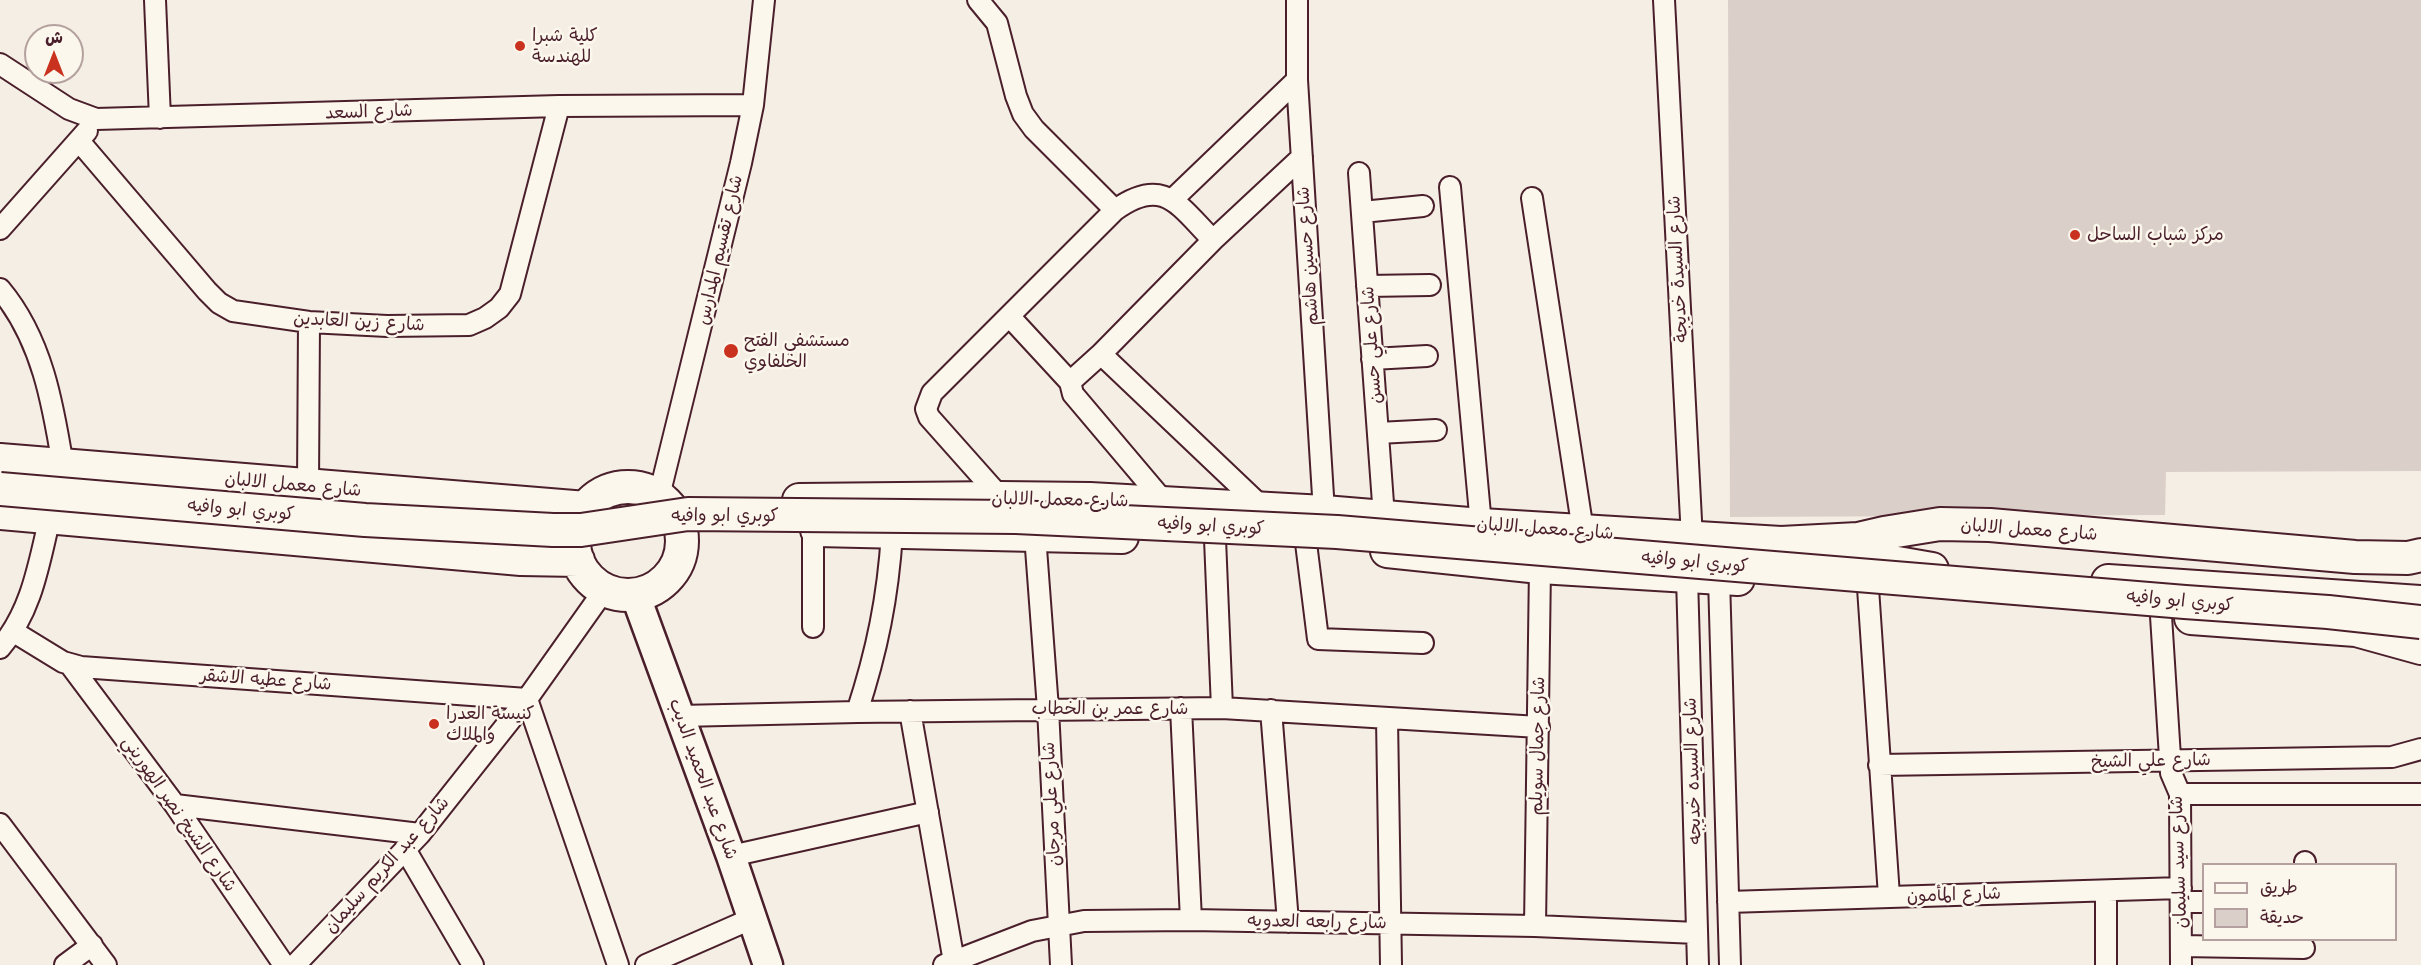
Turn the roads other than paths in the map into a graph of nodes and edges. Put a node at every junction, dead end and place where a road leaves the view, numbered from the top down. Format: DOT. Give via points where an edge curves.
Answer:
graph roads {
  1 [pos="155,0"];
  2 [pos="764,0"];
  3 [pos="978,0"];
  4 [pos="1297,0"];
  5 [pos="1664,0"];
  6 [pos="0,64"];
  7 [pos="1297,80"];
  8 [pos="753,105"];
  9 [pos="559,106"];
  10 [pos="160,118"];
  11 [pos="96,119"];
  12 [pos="79,141"];
  13 [pos="1302,157"];
  14 [pos="1359,173"];
  15 [pos="1450,187"];
  16 [pos="1532,198"];
  17 [pos="1172,200"];
  18 [pos="1423,206"];
  19 [pos="1115,210"];
  20 [pos="1362,212"];
  21 [pos="0,229"];
  22 [pos="1213,240"];
  23 [pos="1430,285"];
  24 [pos="1367,286"];
  25 [pos="0,289"];
  26 [pos="1010,317"];
  27 [pos="309,322"];
  28 [pos="1101,354"];
  29 [pos="1427,356"];
  30 [pos="1372,359"];
  31 [pos="1070,382"];
  32 [pos="1436,430"];
  33 [pos="1378,433"];
  34 [pos="0,460"];
  35 [pos="63,466"];
  36 [pos="308,486"];
  37 [pos="0,489"];
  38 [pos="1001,498"];
  39 [pos="1166,504"];
  40 [pos="586,508"];
  41 [pos="668,508"];
  42 [pos="1263,508"];
  43 [pos="1324,512"];
  44 [pos="0,513"];
  45 [pos="50,517"];
  46 [pos="1384,517"];
  47 [pos="1481,525"];
  48 [pos="813,530"];
  49 [pos="892,532"];
  50 [pos="1595,532"];
  51 [pos="1035,535"];
  52 [pos="1215,539"];
  53 [pos="1692,539"];
  54 [pos="1306,543"];
  55 [pos="1781,543"];
  56 [pos="578,560"];
  57 [pos="2417,563"];
  58 [pos="1540,567"];
  59 [pos="1608,570"];
  60 [pos="1687,577"];
  61 [pos="1719,578"];
  62 [pos="1879,589"];
  63 [pos="620,592"];
  64 [pos="2421,602"];
  65 [pos="2153,607"];
  66 [pos="2421,621"];
  67 [pos="813,627"];
  68 [pos="14,632"];
  69 [pos="1423,643"];
  70 [pos="0,648"];
  71 [pos="2421,648"];
  72 [pos="72,666"];
  73 [pos="527,699"];
  74 [pos="1181,708"];
  75 [pos="1222,708"];
  76 [pos="1048,709"];
  77 [pos="1271,710"];
  78 [pos="910,711"];
  79 [pos="857,712"];
  80 [pos="680,716"];
  81 [pos="1387,719"];
  82 [pos="1539,727"];
  83 [pos="2421,750"];
  84 [pos="2170,761"];
  85 [pos="1879,765"];
  86 [pos="2180,794"];
  87 [pos="2421,794"];
  88 [pos="175,805"];
  89 [pos="928,812"];
  90 [pos="420,834"];
  91 [pos="3,835"];
  92 [pos="405,849"];
  93 [pos="731,856"];
  94 [pos="2106,891"];
  95 [pos="2181,895"];
  96 [pos="1888,896"];
  97 [pos="2202,901"];
  98 [pos="1728,909"];
  99 [pos="751,919"];
  100 [pos="1191,920"];
  101 [pos="1288,922"];
  102 [pos="1390,924"];
  103 [pos="1058,925"];
  104 [pos="1697,925"];
  105 [pos="1535,926"];
  106 [pos="92,945"];
  107 [pos="2304,951"];
  108 [pos="2181,956"];
  109 [pos="949,964"];
  110 [pos="65,965"];
  111 [pos="106,965"];
  112 [pos="284,965"];
  113 [pos="295,965"];
  114 [pos="472,965"];
  115 [pos="618,965"];
  116 [pos="646,965"];
  117 [pos="768,965"];
  118 [pos="1061,965"];
  119 [pos="1391,965"];
  120 [pos="1698,965"];
  121 [pos="1730,965"];
  122 [pos="2106,965"];
  1 -- 10 [label="street"];
  2 -- 8 [label="street, شارع تقسيم المدارس"];
  3 -- 19 [label="street" via="996,23 1023,114"];
  4 -- 7 [label="street, شارع حسين هاشم"];
  5 -- 53 [label="street, شارع السيدة خديجة"];
  6 -- 11 [label="street, شارع السعد" via="69,108"];
  7 -- 13 [label="street, شارع حسين هاشم"];
  7 -- 17 [label="street"];
  8 -- 9 [label="street, شارع السعد"];
  8 -- 41 [label="street, شارع تقسيم المدارس" via="706,308"];
  9 -- 10 [label="street, شارع السعد"];
  9 -- 27 [label="street, شارع زين العابدين" via="510,294 499,308 469,325"];
  10 -- 11 [label="street, شارع السعد"];
  11 -- 12 [label="street"];
  12 -- 21 [label="street"];
  12 -- 27 [label="street, شارع زين العابدين" via="219,303 233,311"];
  13 -- 22 [label="street"];
  13 -- 43 [label="street, شارع حسين هاشم"];
  14 -- 20 [label="street, شارع علي حسن"];
  15 -- 47 [label="street"];
  16 -- 50 [label="street"];
  17 -- 19 [label="street" via="1146,194"];
  17 -- 22 [label="street"];
  18 -- 20 [label="street"];
  19 -- 26 [label="street"];
  20 -- 24 [label="street, شارع علي حسن"];
  22 -- 28 [label="street"];
  23 -- 24 [label="street"];
  24 -- 30 [label="street, شارع علي حسن"];
  25 -- 35 [label="street" via="37,351 53,405"];
  26 -- 31 [label="street"];
  26 -- 38 [label="street" via="932,393 926,409"];
  27 -- 36 [label="street"];
  28 -- 31 [label="street"];
  28 -- 42 [label="street"];
  29 -- 30 [label="street"];
  30 -- 33 [label="street, شارع علي حسن"];
  31 -- 39 [label="street" via="1073,394"];
  32 -- 33 [label="street"];
  33 -- 46 [label="street, شارع علي حسن"];
  34 -- 35 [label="main road, شارع معمل الالبان"];
  35 -- 36 [label="main road, شارع معمل الالبان"];
  36 -- 40 [label="main road, شارع معمل الالبان"];
  37 -- 65 [label="main road, كوبري ابو وافيه, bridge" via="365,520 553,531 581,531 688,514 1016,518 1337,532"];
  38 -- 39 [label="main road, شارع معمل الالبان"];
  38 -- 41 [label="main road, شارع معمل الالبان"];
  39 -- 42 [label="main road, شارع معمل الالبان"];
  40 -- 41 [label="main road" via="601,495 620,488 640,488"];
  40 -- 56 [label="main road" via="574,536"];
  41 -- 48 [label="main road, شارع معمل الالبان"];
  41 -- 63 [label="main road" via="682,543 674,570 653,589"];
  42 -- 43 [label="main road, شارع معمل الالبان"];
  43 -- 46 [label="main road, شارع معمل الالبان"];
  44 -- 45 [label="main road"];
  45 -- 56 [label="main road" via="521,559"];
  45 -- 68 [label="street" via="33,588"];
  46 -- 47 [label="main road, شارع معمل الالبان"];
  47 -- 50 [label="main road, شارع معمل الالبان"];
  48 -- 49 [label="main road, شارع معمل الالبان"];
  48 -- 67 [label="street"];
  49 -- 51 [label="main road, شارع معمل الالبان"];
  49 -- 79 [label="street" via="883,618"];
  50 -- 53 [label="main road, شارع معمل الالبان"];
  50 -- 59 [label="main road"];
  51 -- 52 [label="main road, شارع معمل الالبان"];
  51 -- 76 [label="street, شارع علي مرجان"];
  52 -- 54 [label="main road, شارع معمل الالبان"];
  52 -- 75 [label="street"];
  53 -- 55 [label="main road, شارع معمل الالبان"];
  54 -- 58 [label="main road, شارع معمل الالبان"];
  54 -- 69 [label="street" via="1318,639"];
  55 -- 57 [label="main road, شارع معمل الالبان" via="1858,539 1940,524 1990,525"];
  55 -- 64 [label="main road, كوبري ابو وافيه" via="1933,569"];
  56 -- 63 [label="main road" via="592,580"];
  58 -- 59 [label="main road, شارع معمل الالبان"];
  58 -- 82 [label="street, شارع جمال سويلم"];
  59 -- 60 [label="main road, شارع معمل الالبان"];
  60 -- 61 [label="main road, شارع معمل الالبان"];
  60 -- 104 [label="street, شارع السيده خديجه"];
  61 -- 62 [label="main road, شارع معمل الالبان"];
  61 -- 98 [label="street, شارع السيده خديجه"];
  62 -- 65 [label="main road, شارع معمل الالبان"];
  62 -- 65 [label="main road"];
  62 -- 85 [label="street"];
  63 -- 73 [label="street, شارع عبد الكريم سليمان"];
  63 -- 80 [label="street, شارع عبد الحميد الديب"];
  65 -- 66 [label="main road, كوبري ابو وافيه, bridge"];
  65 -- 71 [label="main road, شارع معمل الالبان" via="2356,630"];
  65 -- 84 [label="street, شارع سيد سليمان"];
  68 -- 70 [label="street"];
  68 -- 72 [label="street, شارع عطيه الاشقر"];
  72 -- 73 [label="street, شارع عطيه الاشقر"];
  72 -- 88 [label="street, شارع الشيخ نصر الهوريني"];
  73 -- 90 [label="street, شارع عبد الكريم سليمان"];
  73 -- 115 [label="street"];
  74 -- 75 [label="street, شارع عمر بن الخطاب"];
  74 -- 76 [label="street, شارع عمر بن الخطاب"];
  74 -- 100 [label="street"];
  75 -- 77 [label="street, شارع عمر بن الخطاب"];
  76 -- 78 [label="street, شارع عمر بن الخطاب"];
  76 -- 103 [label="street, شارع علي مرجان"];
  77 -- 81 [label="street, شارع عمر بن الخطاب"];
  77 -- 101 [label="street"];
  78 -- 79 [label="street, شارع عمر بن الخطاب"];
  78 -- 89 [label="street"];
  79 -- 80 [label="street, شارع عمر بن الخطاب"];
  80 -- 93 [label="street, شارع عبد الحميد الديب"];
  81 -- 82 [label="street, شارع عمر بن الخطاب"];
  81 -- 102 [label="street"];
  82 -- 105 [label="street, شارع جمال سويلم"];
  83 -- 84 [label="street, شارع علي الشيخ" via="2392,757"];
  84 -- 85 [label="street, شارع علي الشيخ"];
  84 -- 86 [label="street, شارع سيد سليمان"];
  85 -- 96 [label="street"];
  86 -- 87 [label="street"];
  86 -- 95 [label="street, شارع سيد سليمان"];
  88 -- 90 [label="street"];
  88 -- 112 [label="street, شارع الشيخ نصر الهوريني"];
  89 -- 93 [label="street"];
  89 -- 109 [label="street"];
  90 -- 92 [label="street, شارع عبد الكريم سليمان"];
  91 -- 106 [label="street"];
  92 -- 113 [label="street, شارع عبد الكريم سليمان"];
  92 -- 114 [label="street"];
  93 -- 99 [label="street, شارع عبد الحميد الديب"];
  94 -- 95 [label="street, شارع المأمون"];
  94 -- 96 [label="street, شارع المأمون"];
  94 -- 122 [label="street"];
  95 -- 97 [label="street, شارع المأمون"];
  95 -- 108 [label="street, شارع سيد سليمان"];
  96 -- 98 [label="street, شارع المأمون"];
  98 -- 104 [label="street, شارع المأمون"];
  98 -- 121 [label="street, شارع السيده خديجه"];
  99 -- 116 [label="street"];
  99 -- 117 [label="street, شارع عبد الحميد الديب"];
  100 -- 101 [label="street, شارع رابعه العدويه"];
  100 -- 103 [label="street, شارع رابعه العدويه" via="1084,921"];
  101 -- 102 [label="street, شارع رابعه العدويه"];
  102 -- 105 [label="street, شارع رابعه العدويه"];
  102 -- 119 [label="street"];
  103 -- 109 [label="street, شارع رابعه العدويه" via="1032,931"];
  103 -- 118 [label="street, شارع علي مرجان"];
  104 -- 105 [label="street, شارع رابعه العدويه"];
  104 -- 120 [label="street, شارع السيده خديجه"];
  106 -- 110 [label="street"];
  106 -- 111 [label="street"];
  107 -- 108 [label="street"];
}
